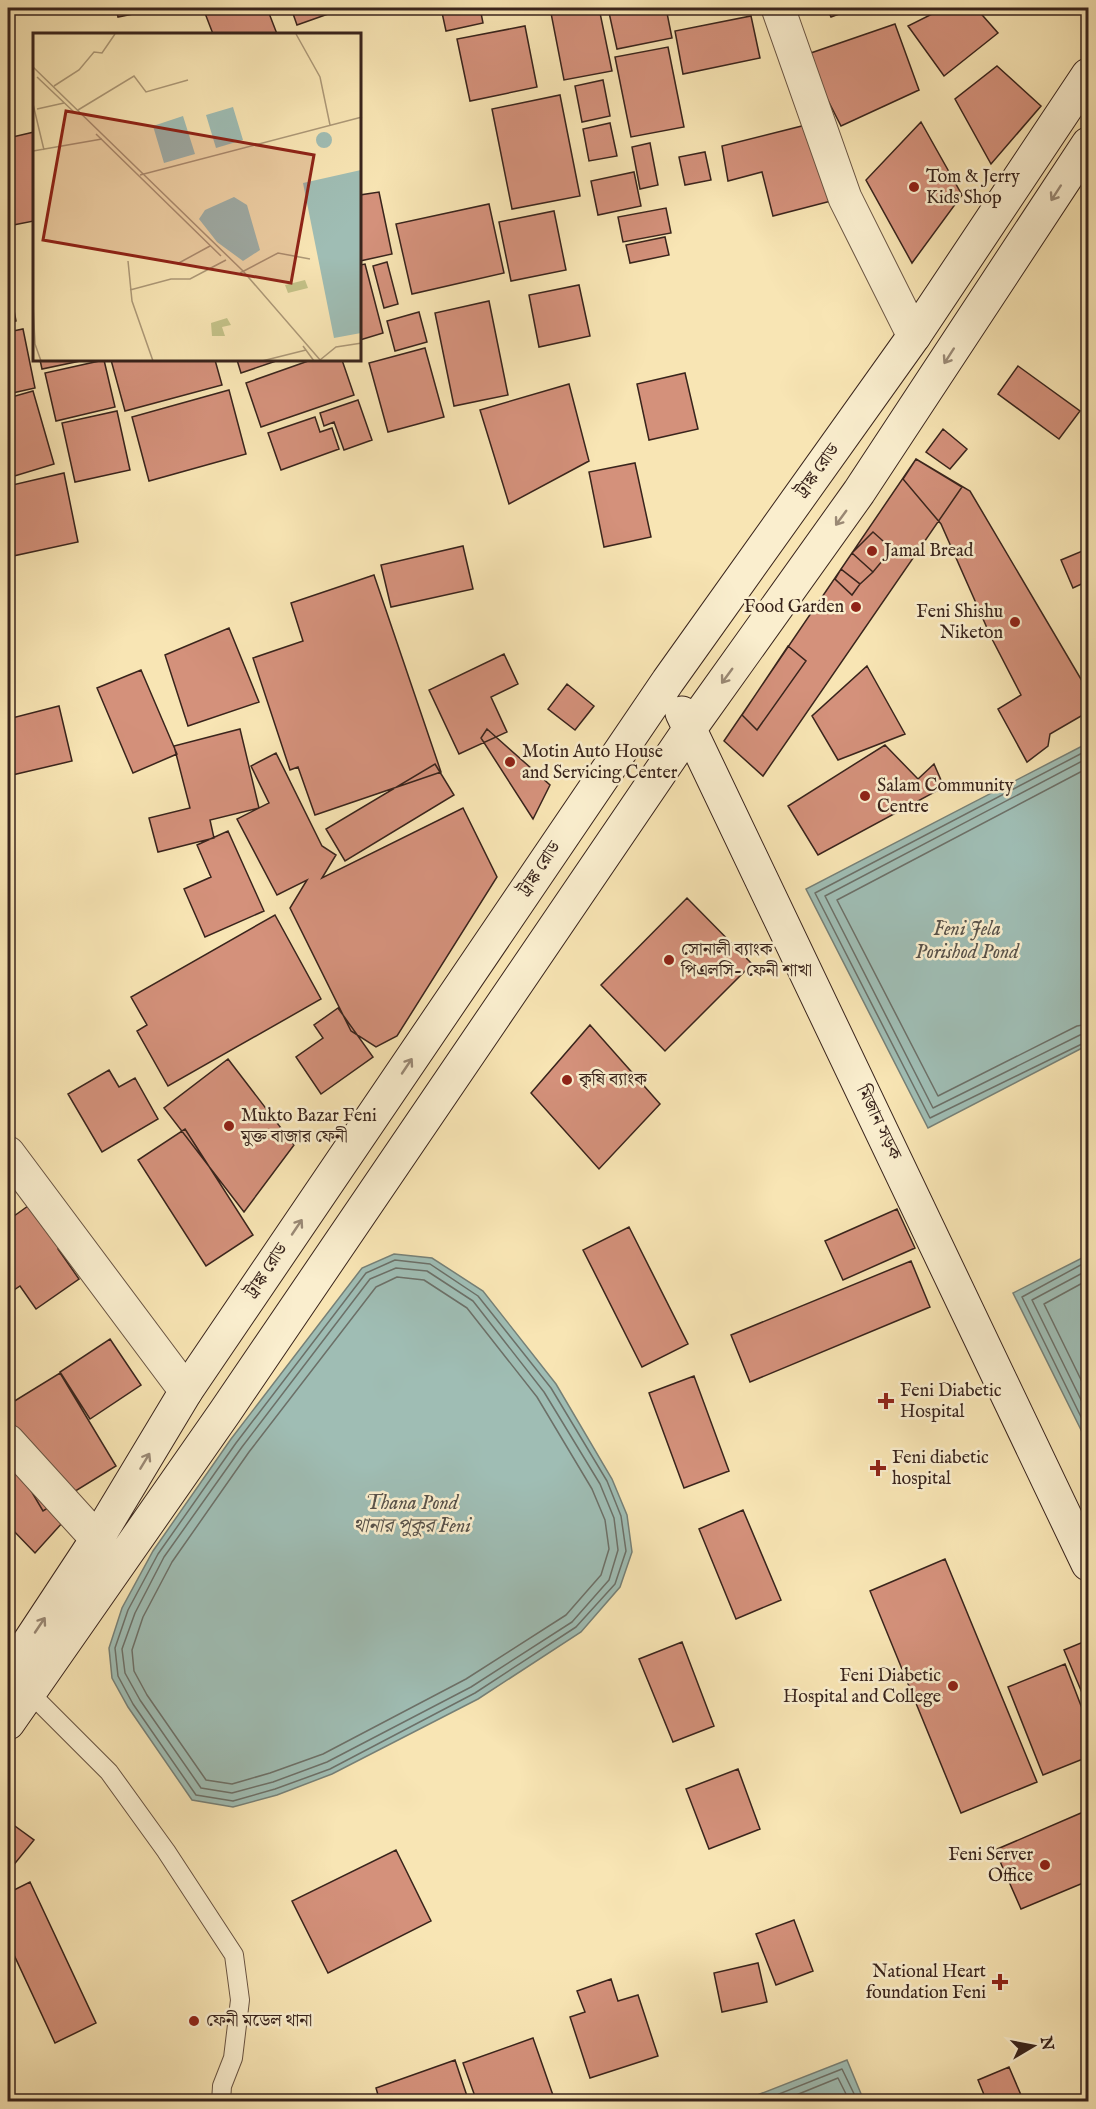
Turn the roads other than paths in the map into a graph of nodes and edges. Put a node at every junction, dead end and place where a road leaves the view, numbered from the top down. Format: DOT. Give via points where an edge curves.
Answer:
graph roads {
  1 [pos="778,8"];
  2 [pos="1089,75"];
  3 [pos="1089,144"];
  4 [pos="915,336"];
  5 [pos="668,681"];
  6 [pos="689,730"];
  7 [pos="8,1153"];
  8 [pos="186,1391"];
  9 [pos="8,1441"];
  10 [pos="97,1539"];
  11 [pos="1089,1564"];
  12 [pos="16,1680"];
  13 [pos="8,1723"];
  14 [pos="221,2102"];
  1 -- 4 [label="main road" via="845,198"];
  2 -- 4 [label="main road, ট্রাঙ্ক রোড"];
  3 -- 6 [label="main road, ট্রাঙ্ক রোড, one-way" via="859,492"];
  4 -- 5 [label="main road, ট্রাঙ্ক রোড"];
  5 -- 6 [label="main road, মিজান সড়ক"];
  8 -- 5 [label="main road, ট্রাঙ্ক রোড, one-way"];
  6 -- 11 [label="main road, মিজান সড়ক"];
  6 -- 12 [label="main road, ট্রাঙ্ক রোড"];
  7 -- 8 [label="main road"];
  10 -- 8 [label="main road, ট্রাঙ্ক রোড, one-way"];
  9 -- 10 [label="main road"];
  12 -- 10 [label="main road, ট্রাঙ্ক রোড, one-way"];
  12 -- 13 [label="main road, ট্রাঙ্ক রোড"];
  12 -- 14 [label="lane" via="109,1772 234,1955 240,2000 233,2058 222,2086"];
}
